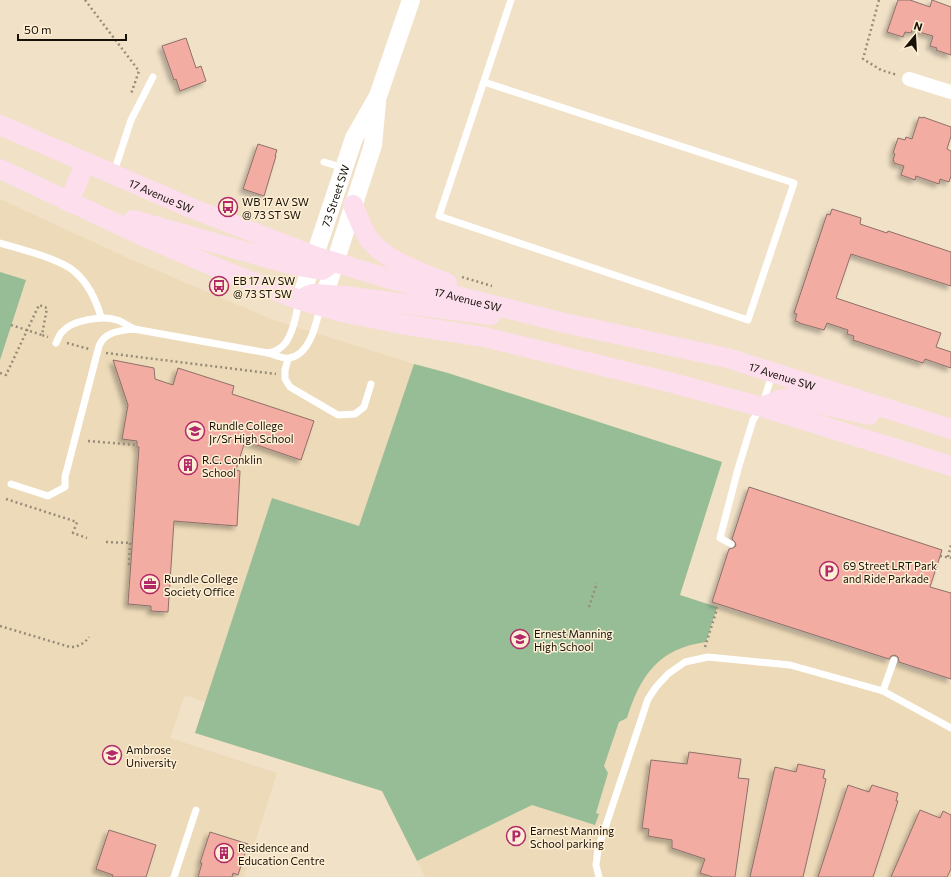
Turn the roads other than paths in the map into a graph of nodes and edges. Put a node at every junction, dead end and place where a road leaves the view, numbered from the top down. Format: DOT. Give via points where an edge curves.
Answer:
graph roads {
  1 [pos="410,0"];
  2 [pos="511,0"];
  3 [pos="153,77"];
  4 [pos="909,78"];
  5 [pos="484,82"];
  6 [pos="951,92"];
  7 [pos="378,96"];
  8 [pos="0,124"];
  9 [pos="86,162"];
  10 [pos="324,162"];
  11 [pos="344,168"];
  12 [pos="0,169"];
  13 [pos="113,174"];
  14 [pos="69,202"];
  15 [pos="353,205"];
  16 [pos="0,243"];
  17 [pos="312,262"];
  18 [pos="334,262"];
  19 [pos="300,300"];
  20 [pos="322,300"];
  21 [pos="505,307"];
  22 [pos="101,317"];
  23 [pos="565,323"];
  24 [pos="134,329"];
  25 [pos="56,343"];
  26 [pos="268,353"];
  27 [pos="288,359"];
  28 [pos="772,372"];
  29 [pos="371,384"];
  30 [pos="762,406"];
  31 [pos="951,429"];
  32 [pos="951,434"];
  33 [pos="951,466"];
  34 [pos="11,484"];
  35 [pos="731,544"];
  36 [pos="894,660"];
  37 [pos="883,691"];
  38 [pos="951,728"];
  39 [pos="196,810"];
  40 [pos="174,877"];
  41 [pos="599,877"];
  1 -- 7 [label="street, 73 Street SW"];
  2 -- 5 [label="lane"];
  3 -- 13 [label="lane" via="131,120"];
  4 -- 6 [label="street"];
  5 -- 5 [label="lane" via="439,216 748,320 794,183"];
  7 -- 11 [label="street, 73 Street SW" via="354,138"];
  7 -- 15 [label="street, 73 Street SW" via="373,144"];
  8 -- 9 [label="main road, 17 Avenue SW"];
  9 -- 13 [label="main road, 17 Avenue SW"];
  9 -- 14 [label="main road"];
  10 -- 11 [label="lane"];
  11 -- 17 [label="street, 73 Street SW"];
  12 -- 14 [label="main road"];
  13 -- 17 [label="main road, 17 Avenue SW"];
  14 -- 17 [label="main road" via="293,265"];
  14 -- 19 [label="main road" via="227,272"];
  15 -- 18 [label="street, 73 Street SW"];
  15 -- 21 [label="main road" via="374,245 400,264"];
  16 -- 22 [label="lane" via="61,263 75,271 96,300"];
  17 -- 18 [label="main road" via="322,270"];
  17 -- 19 [label="street, 73 Street SW"];
  18 -- 20 [label="street, 73 Street SW"];
  18 -- 21 [label="main road, 17 Avenue SW" via="390,279"];
  19 -- 20 [label="main road"];
  19 -- 26 [label="lane" via="289,338 280,349"];
  20 -- 23 [label="main road" via="344,296"];
  20 -- 27 [label="lane" via="313,332 305,348 296,357"];
  20 -- 30 [label="main road" via="341,312 484,337"];
  21 -- 23 [label="main road, 17 Avenue SW"];
  22 -- 24 [label="lane" via="117,320"];
  22 -- 25 [label="lane" via="67,328"];
  23 -- 28 [label="main road, 17 Avenue SW" via="727,358"];
  24 -- 26 [label="lane"];
  24 -- 34 [label="lane" via="107,335 100,343 65,477 65,487 48,496"];
  26 -- 27 [label="lane"];
  27 -- 29 [label="lane" via="285,374 289,385 338,415 355,414 364,407"];
  28 -- 30 [label="lane"];
  28 -- 31 [label="main road, 17 Avenue SW"];
  30 -- 32 [label="main road" via="788,398 803,400"];
  30 -- 33 [label="main road"];
  30 -- 35 [label="lane" via="753,420 720,538"];
  36 -- 37 [label="lane"];
  37 -- 38 [label="lane"];
  37 -- 41 [label="lane" via="790,665 708,657 685,662 668,674 648,699 598,849 596,865"];
  39 -- 40 [label="lane"];
}
